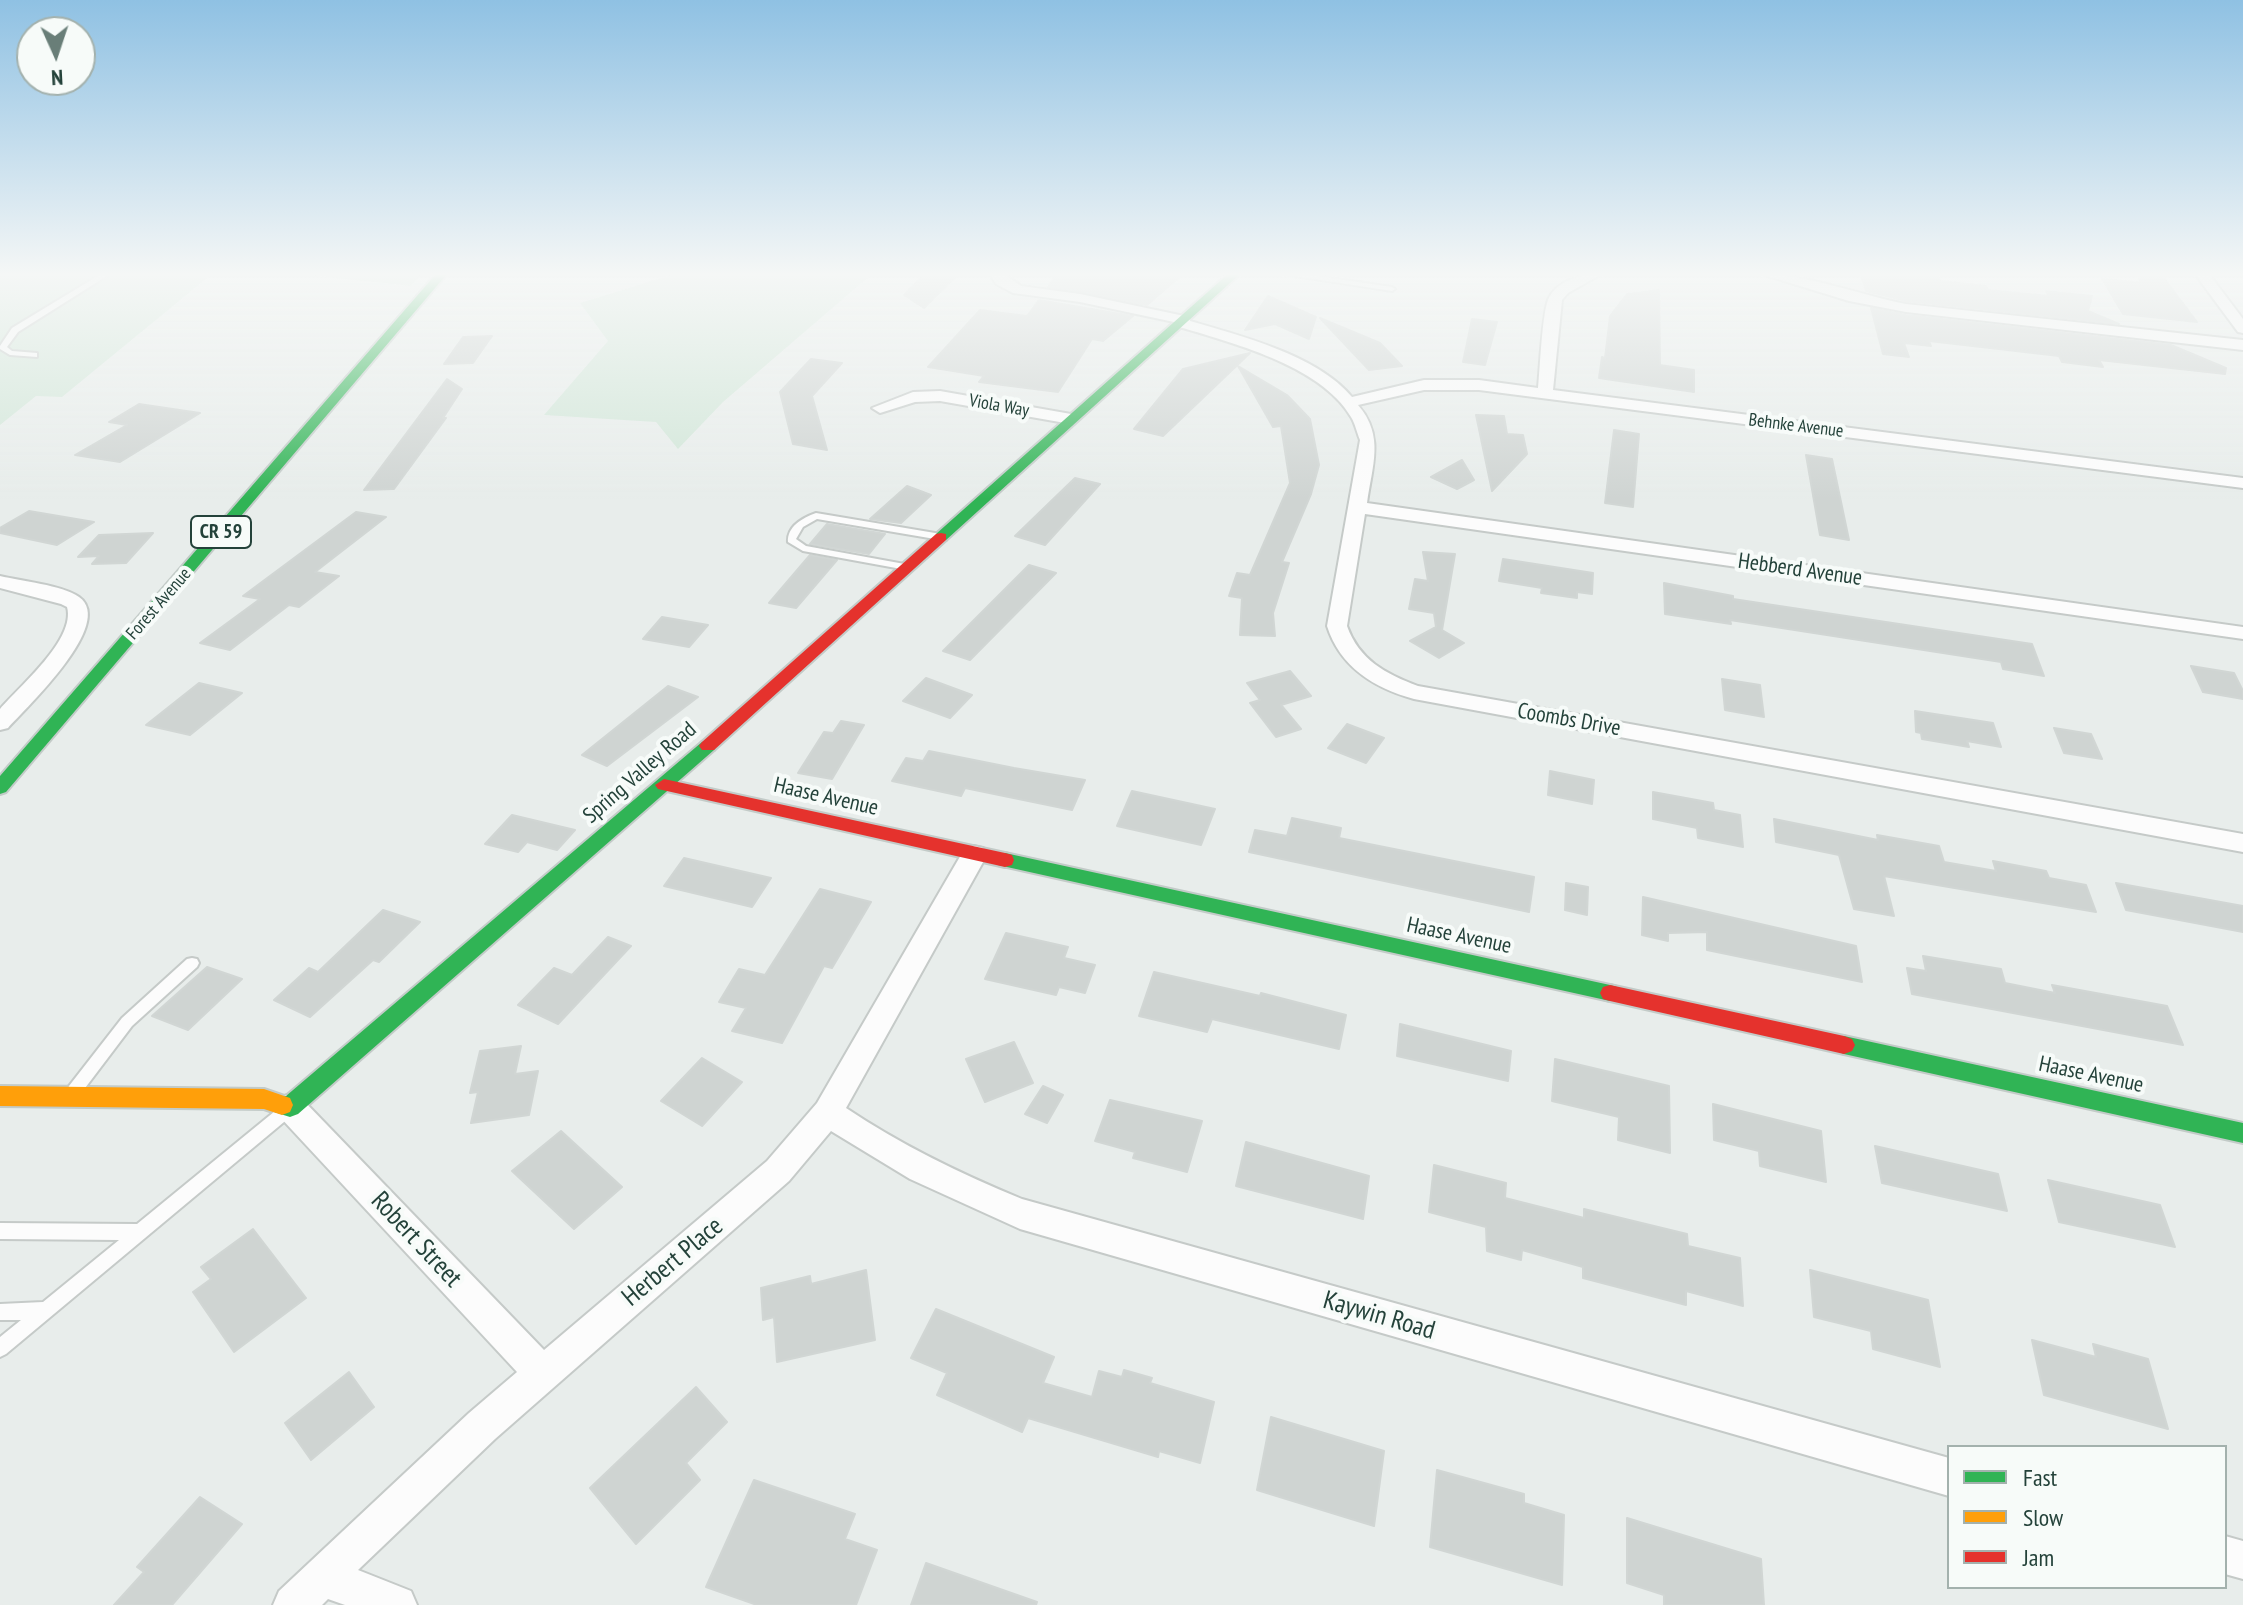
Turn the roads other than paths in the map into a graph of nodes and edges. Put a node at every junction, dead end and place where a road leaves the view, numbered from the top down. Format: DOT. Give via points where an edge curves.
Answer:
graph roads {
  1 [pos="5,349"];
  2 [pos="378,349"];
  3 [pos="1151,349"];
  4 [pos="1263,349"];
  5 [pos="1550,349"];
  6 [pos="34,355"];
  7 [pos="1545,393"];
  8 [pos="1350,402"];
  9 [pos="880,408"];
  10 [pos="1071,419"];
  11 [pos="2243,483"];
  12 [pos="1357,507"];
  13 [pos="941,537"];
  14 [pos="907,567"];
  15 [pos="0,582"];
  16 [pos="2243,633"];
  17 [pos="0,723"];
  18 [pos="664,785"];
  19 [pos="0,788"];
  20 [pos="2243,843"];
  21 [pos="974,855"];
  22 [pos="192,963"];
  23 [pos="0,1096"];
  24 [pos="69,1097"];
  25 [pos="290,1107"];
  26 [pos="828,1112"];
  27 [pos="2243,1133"];
  28 [pos="0,1231"];
  29 [pos="139,1232"];
  30 [pos="45,1310"];
  31 [pos="0,1312"];
  32 [pos="0,1348"];
  33 [pos="542,1373"];
  34 [pos="1947,1476"];
  35 [pos="323,1577"];
  36 [pos="293,1605"];
  37 [pos="397,1605"];
  1 -- 6 [label="lane"];
  2 -- 19 [label="street, Forest Avenue / CR 59"];
  3 -- 10 [label="street, Spring Valley Road"];
  4 -- 8 [label="street, Coombs Drive"];
  5 -- 7 [label="street"];
  7 -- 8 [label="street, Behnke Avenue" via="1449,384 1396,389"];
  7 -- 11 [label="street, Behnke Avenue"];
  8 -- 12 [label="street, Coombs Drive" via="1368,440"];
  9 -- 10 [label="street, Viola Way" via="913,397 940,396"];
  10 -- 13 [label="street, Spring Valley Road"];
  12 -- 16 [label="street, Hebberd Avenue"];
  12 -- 20 [label="street, Coombs Drive" via="1337,626 1350,656 1389,683 1414,692"];
  13 -- 14 [label="street, Spring Valley Road"];
  13 -- 14 [label="lane" via="816,516 803,520 791,536 803,548"];
  14 -- 18 [label="street, Spring Valley Road"];
  15 -- 17 [label="street" via="70,600 79,613 70,643"];
  18 -- 21 [label="street, Haase Avenue"];
  18 -- 25 [label="street, Spring Valley Road"];
  21 -- 26 [label="street, Herbert Place"];
  21 -- 27 [label="street, Haase Avenue"];
  22 -- 24 [label="lane" via="127,1022"];
  23 -- 24 [label="street"];
  24 -- 25 [label="street" via="264,1099"];
  25 -- 29 [label="lane"];
  25 -- 33 [label="street, Robert Street"];
  26 -- 33 [label="street, Herbert Place" via="778,1171"];
  26 -- 34 [label="street, Kaywin Road" via="940,1181 1020,1214"];
  28 -- 29 [label="lane"];
  29 -- 30 [label="lane"];
  30 -- 31 [label="lane"];
  30 -- 32 [label="lane"];
  33 -- 35 [label="street, Herbert Place"];
  35 -- 36 [label="street, Herbert Place"];
  35 -- 37 [label="street"];
}
